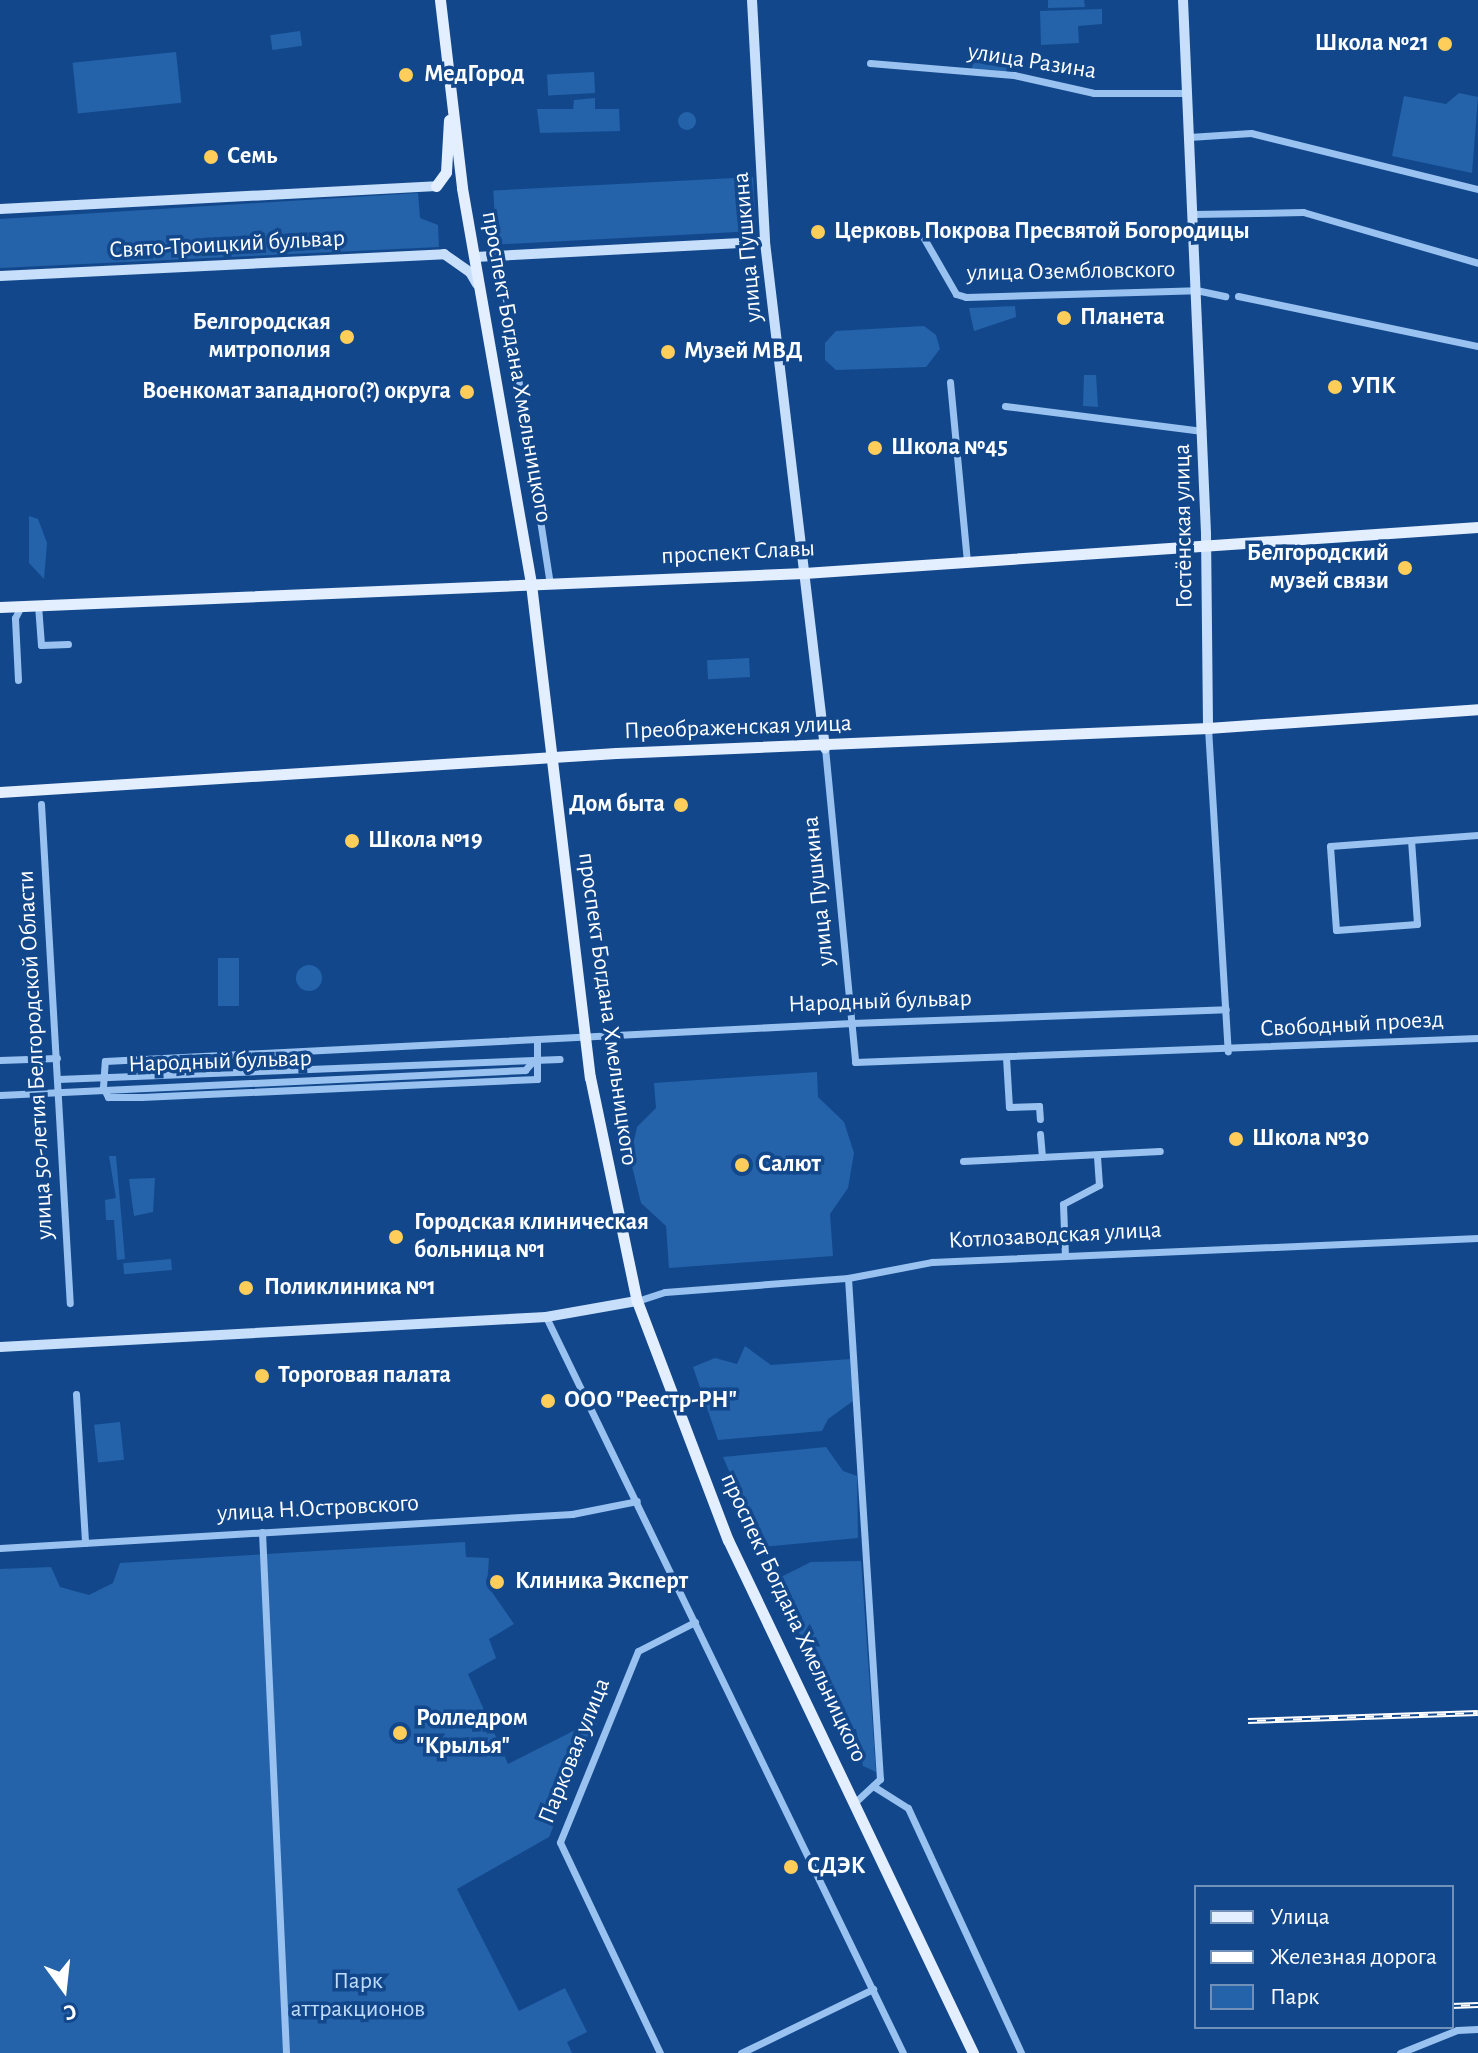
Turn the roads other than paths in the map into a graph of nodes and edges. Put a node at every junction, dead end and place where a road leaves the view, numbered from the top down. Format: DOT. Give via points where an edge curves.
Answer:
graph roads {
  1 [pos="440,0"];
  2 [pos="752,0"];
  3 [pos="1183,0"];
  4 [pos="870,63"];
  5 [pos="452,87"];
  6 [pos="1187,93"];
  7 [pos="1189,137"];
  8 [pos="436,186"];
  9 [pos="1478,189"];
  10 [pos="0,209"];
  11 [pos="1193,214"];
  12 [pos="886,230"];
  13 [pos="765,242"];
  14 [pos="499,255"];
  15 [pos="475,257"];
  16 [pos="1478,263"];
  17 [pos="0,276"];
  18 [pos="1196,290"];
  19 [pos="481,293"];
  20 [pos="1225,296"];
  21 [pos="1238,296"];
  22 [pos="1478,346"];
  23 [pos="950,382"];
  24 [pos="1005,406"];
  25 [pos="1202,431"];
  26 [pos="1478,527"];
  27 [pos="1205,548"];
  28 [pos="967,563"];
  29 [pos="804,573"];
  30 [pos="550,583"];
  31 [pos="531,584"];
  32 [pos="38,605"];
  33 [pos="21,606"];
  34 [pos="0,607"];
  35 [pos="68,644"];
  36 [pos="18,680"];
  37 [pos="1478,709"];
  38 [pos="1208,728"];
  39 [pos="825,748"];
  40 [pos="551,758"];
  41 [pos="0,792"];
  42 [pos="41,804"];
  43 [pos="1478,835"];
  44 [pos="1411,840"];
  45 [pos="1226,1009"];
  46 [pos="852,1023"];
  47 [pos="584,1036"];
  48 [pos="1478,1038"];
  49 [pos="537,1039"];
  50 [pos="1228,1051"];
  51 [pos="1006,1057"];
  52 [pos="57,1058"];
  53 [pos="560,1059"];
  54 [pos="0,1060"];
  55 [pos="535,1061"];
  56 [pos="103,1075"];
  57 [pos="58,1079"];
  58 [pos="103,1087"];
  59 [pos="59,1091"];
  60 [pos="0,1095"];
  61 [pos="1040,1119"];
  62 [pos="1040,1134"];
  63 [pos="1160,1151"];
  64 [pos="1097,1155"];
  65 [pos="1042,1157"];
  66 [pos="963,1161"];
  67 [pos="1478,1238"];
  68 [pos="1065,1256"];
  69 [pos="848,1278"];
  70 [pos="70,1303"];
  71 [pos="638,1304"];
  72 [pos="546,1317"];
  73 [pos="0,1347"];
  74 [pos="76,1394"];
  75 [pos="637,1501"];
  76 [pos="262,1532"];
  77 [pos="85,1543"];
  78 [pos="0,1548"];
  79 [pos="695,1622"];
  80 [pos="873,1786"];
  81 [pos="856,1801"];
  82 [pos="873,1989"];
  83 [pos="1478,2029"];
  84 [pos="286,2053"];
  85 [pos="660,2053"];
  86 [pos="741,2053"];
  87 [pos="903,2053"];
  88 [pos="973,2053"];
  89 [pos="1021,2053"];
  90 [pos="1400,2053"];
  1 -- 5 [label="main road, проспект Богдана Хмельницкого"];
  2 -- 13 [label="street, улица Пушкина"];
  3 -- 6 [label="street, Гостёнская улица"];
  4 -- 6 [label="street, улица Разина" via="1014,75 1094,93"];
  5 -- 8 [label="main road" via="446,172"];
  5 -- 15 [label="main road, проспект Богдана Хмельницкого"];
  6 -- 7 [label="street, Гостёнская улица"];
  7 -- 9 [label="street" via="1251,133"];
  7 -- 11 [label="street, Гостёнская улица"];
  8 -- 10 [label="street, Свято-Троицкий бульвар"];
  11 -- 16 [label="street" via="1303,212"];
  11 -- 18 [label="street, Гостёнская улица"];
  12 -- 18 [label="street, улица Озембловского" via="922,235 956,294 966,297"];
  13 -- 14 [label="street"];
  13 -- 29 [label="street, улица Пушкина"];
  14 -- 15 [label="street"];
  14 -- 30 [label="street"];
  15 -- 19 [label="main road, проспект Богдана Хмельницкого"];
  17 -- 19 [label="street, Свято-Троицкий бульвар" via="444,254 470,272"];
  18 -- 20 [label="street"];
  18 -- 25 [label="street, Гостёнская улица"];
  19 -- 31 [label="main road, проспект Богдана Хмельницкого"];
  21 -- 22 [label="street"];
  23 -- 28 [label="street"];
  24 -- 25 [label="street"];
  25 -- 27 [label="street, Гостёнская улица"];
  26 -- 27 [label="main road, проспект Славы"];
  27 -- 28 [label="main road, проспект Славы"];
  27 -- 38 [label="street, Гостёнская улица"];
  28 -- 29 [label="main road, проспект Славы"];
  29 -- 30 [label="main road, проспект Славы"];
  29 -- 39 [label="street, улица Пушкина"];
  30 -- 31 [label="main road, проспект Славы"];
  31 -- 32 [label="main road, проспект Славы"];
  31 -- 40 [label="main road, проспект Богдана Хмельницкого"];
  32 -- 33 [label="main road, проспект Славы"];
  32 -- 35 [label="street" via="41,645"];
  33 -- 34 [label="main road, проспект Славы"];
  33 -- 36 [label="street" via="15,618"];
  37 -- 38 [label="main road, Преображенская улица"];
  38 -- 39 [label="main road, Преображенская улица"];
  38 -- 45 [label="street, Гостёнская улица"];
  39 -- 40 [label="main road, Преображенская улица"];
  39 -- 46 [label="street, улица Пушкина"];
  40 -- 41 [label="main road, Преображенская улица"];
  40 -- 47 [label="main road, проспект Богдана Хмельницкого"];
  42 -- 52 [label="street, улица 50-летия Белгородской Области"];
  43 -- 44 [label="street"];
  44 -- 44 [label="street" via="1330,846 1336,930 1417,924"];
  45 -- 46 [label="street, Народный бульвар"];
  45 -- 50 [label="street, Гостёнская улица"];
  46 -- 47 [label="street, Народный бульвар"];
  46 -- 51 [label="street, улица Пушкина" via="855,1062"];
  47 -- 49 [label="street, Народный бульвар"];
  47 -- 71 [label="main road, проспект Богдана Хмельницкого" via="602,1152"];
  48 -- 50 [label="street, Свободный проезд"];
  49 -- 55 [label="street"];
  49 -- 56 [label="street, Народный бульвар" via="105,1061"];
  50 -- 51 [label="street"];
  51 -- 61 [label="street" via="1009,1107 1039,1106"];
  52 -- 54 [label="street"];
  52 -- 57 [label="street, улица 50-летия Белгородской Области"];
  53 -- 55 [label="street"];
  55 -- 56 [label="street"];
  55 -- 58 [label="street, Народный бульвар" via="525,1070"];
  55 -- 58 [label="street, Народный бульвар" via="537,1079 108,1097"];
  56 -- 57 [label="street"];
  56 -- 58 [label="street"];
  57 -- 59 [label="street, улица 50-летия Белгородской Области"];
  58 -- 59 [label="street, Народный бульвар"];
  59 -- 60 [label="street, Народный бульвар"];
  59 -- 70 [label="street, улица 50-летия Белгородской Области"];
  62 -- 65 [label="street"];
  63 -- 64 [label="street"];
  64 -- 65 [label="street"];
  64 -- 68 [label="street" via="1099,1185 1063,1204"];
  65 -- 66 [label="street"];
  67 -- 68 [label="street, Котлозаводская улица"];
  68 -- 69 [label="street, Котлозаводская улица" via="932,1262"];
  69 -- 71 [label="street, Котлозаводская улица" via="679,1291"];
  69 -- 80 [label="street" via="879,1733 880,1779"];
  71 -- 72 [label="street"];
  71 -- 81 [label="main road, проспект Богдана Хмельницкого" via="728,1540"];
  72 -- 73 [label="street"];
  72 -- 75 [label="street"];
  74 -- 77 [label="street"];
  75 -- 76 [label="street, улица Н.Островского" via="572,1514"];
  75 -- 79 [label="street"];
  76 -- 77 [label="street, улица Н.Островского"];
  76 -- 84 [label="street"];
  77 -- 78 [label="street, улица Н.Островского"];
  79 -- 82 [label="street"];
  79 -- 85 [label="street, Парковая улица" via="638,1651 560,1842"];
  80 -- 81 [label="street"];
  80 -- 89 [label="street" via="908,1808"];
  81 -- 88 [label="main road, проспект Богдана Хмельницкого"];
  82 -- 86 [label="street"];
  82 -- 87 [label="street"];
  83 -- 90 [label="street" via="1457,2030"];
}
